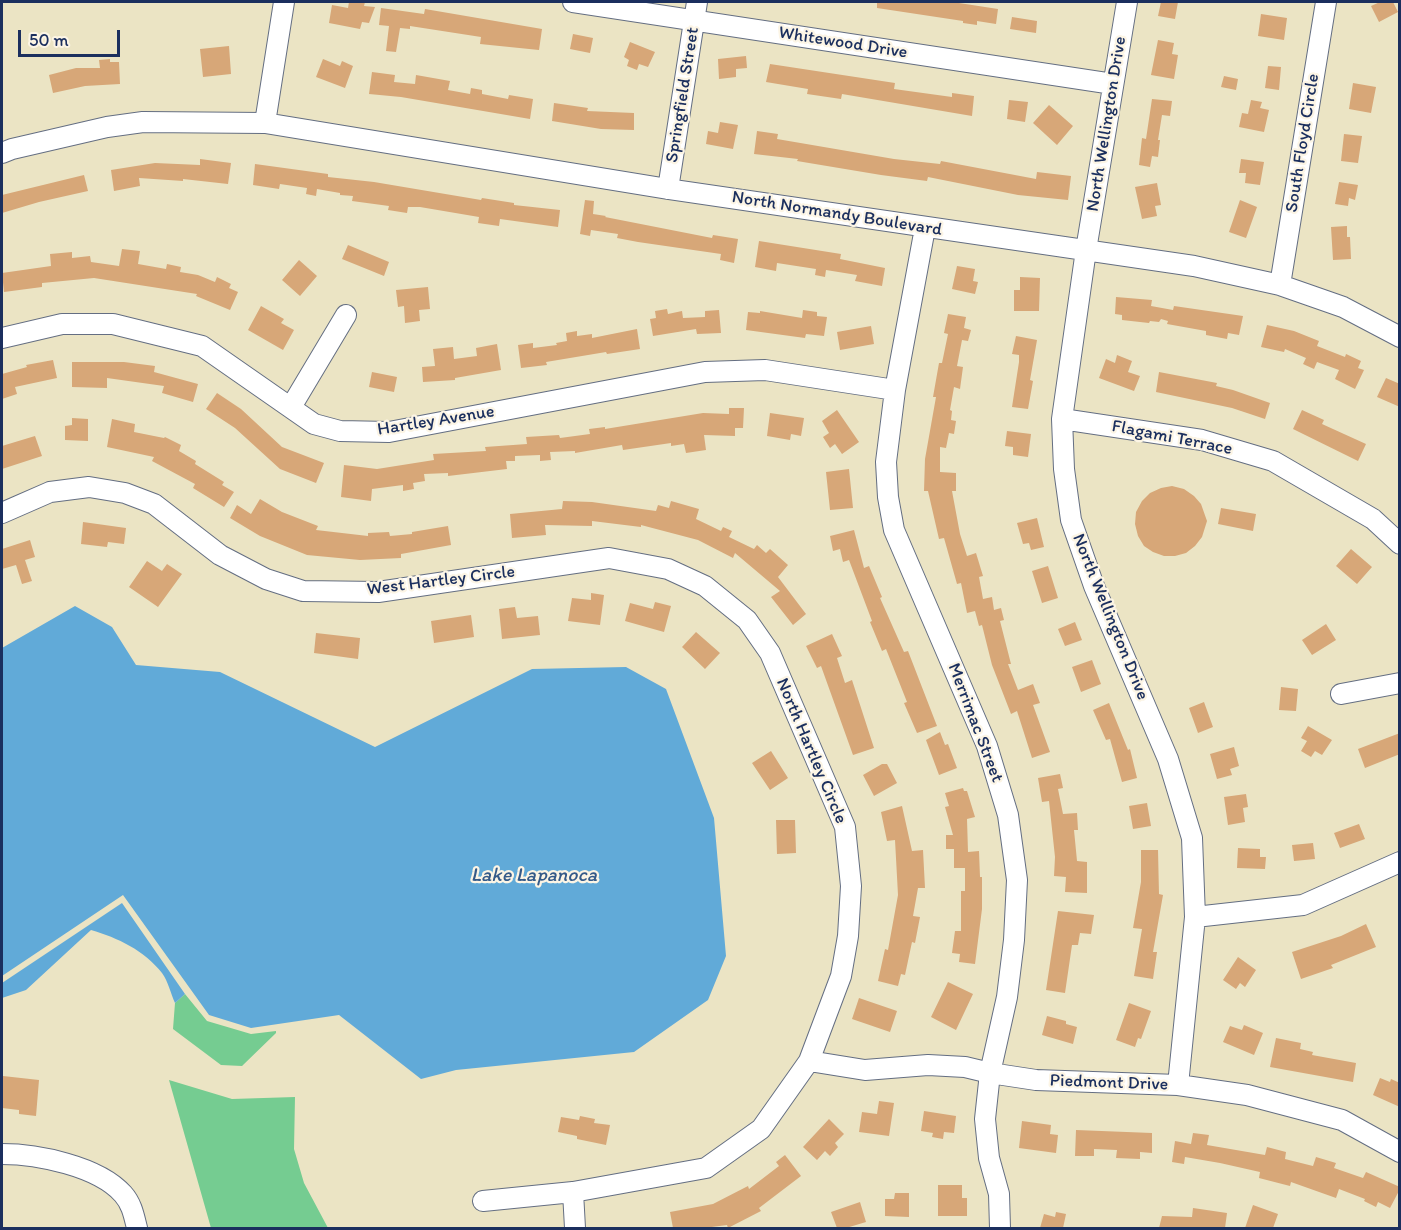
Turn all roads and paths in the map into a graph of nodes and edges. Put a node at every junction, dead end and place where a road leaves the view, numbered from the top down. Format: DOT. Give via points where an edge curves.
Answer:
graph roads {
  1 [pos="284,2"];
  2 [pos="573,2"];
  3 [pos="1127,2"];
  4 [pos="1326,2"];
  5 [pos="696,11"];
  6 [pos="1113,84"];
  7 [pos="265,123"];
  8 [pos="2,153"];
  9 [pos="668,189"];
  10 [pos="925,228"];
  11 [pos="1086,250"];
  12 [pos="1280,285"];
  13 [pos="346,315"];
  14 [pos="1400,337"];
  15 [pos="2,338"];
  16 [pos="895,390"];
  17 [pos="291,407"];
  18 [pos="1062,419"];
  19 [pos="2,513"];
  20 [pos="1400,544"];
  21 [pos="770,653"];
  22 [pos="1400,683"];
  23 [pos="1341,694"];
  24 [pos="1400,862"];
  25 [pos="1195,917"];
  26 [pos="809,1061"];
  27 [pos="990,1074"];
  28 [pos="1178,1085"];
  29 [pos="1400,1152"];
  30 [pos="2,1154"];
  31 [pos="573,1192"];
  32 [pos="483,1201"];
  33 [pos="137,1228"];
  34 [pos="575,1228"];
  35 [pos="1000,1228"];
  1 -- 7 [label="street"];
  2 -- 5 [label="street, Whitewood Drive"];
  3 -- 6 [label="street, North Wellington Drive"];
  4 -- 12 [label="street, South Floyd Circle"];
  5 -- 6 [label="street, Whitewood Drive"];
  5 -- 9 [label="street, Springfield Street"];
  6 -- 11 [label="street, North Wellington Drive"];
  7 -- 8 [label="street, North Normandy Boulevard" via="142,122"];
  7 -- 9 [label="street, North Normandy Boulevard"];
  9 -- 10 [label="street, North Normandy Boulevard"];
  10 -- 11 [label="street, North Normandy Boulevard"];
  10 -- 16 [label="street, Merrimac Street"];
  11 -- 12 [label="street, North Normandy Boulevard" via="1194,266"];
  11 -- 18 [label="street, North Wellington Drive"];
  12 -- 14 [label="street, North Normandy Boulevard" via="1343,307"];
  13 -- 17 [label="street"];
  15 -- 17 [label="street, Hartley Avenue" via="62,324 113,324 202,346"];
  16 -- 17 [label="street, Hartley Avenue" via="765,370 705,372 389,432 340,431 314,424"];
  16 -- 27 [label="street, Merrimac Street" via="886,462 894,530 987,746 1008,815 1013,847 1017,880 1014,940 1007,997"];
  18 -- 20 [label="street, Flagami Terrace" via="1202,440 1273,461 1373,519"];
  18 -- 25 [label="street, North Wellington Drive" via="1071,520 1094,586 1168,759 1192,838"];
  19 -- 21 [label="street, West Hartley Circle" via="50,492 89,487 125,492 154,504 220,555 266,579 303,591 378,592 609,558 668,569 705,586 747,620"];
  21 -- 26 [label="street, North Hartley Circle" via="845,827 850,876 848,936 841,976"];
  22 -- 23 [label="street"];
  24 -- 25 [label="street" via="1303,905"];
  25 -- 28 [label="street, North Wellington Drive"];
  26 -- 27 [label="street, Piedmont Drive" via="865,1070 928,1065 965,1067"];
  26 -- 31 [label="street, North Hartley Circle" via="761,1129 705,1168"];
  27 -- 28 [label="street, Piedmont Drive" via="1036,1080"];
  27 -- 35 [label="street, Merrimac Street" via="986,1119 999,1194"];
  28 -- 29 [label="street, Piedmont Drive" via="1247,1095 1342,1120"];
  30 -- 33 [label="street" via="57,1161 108,1183 123,1194 133,1210"];
  31 -- 32 [label="street, North Hartley Circle"];
  31 -- 34 [label="street"];
}
